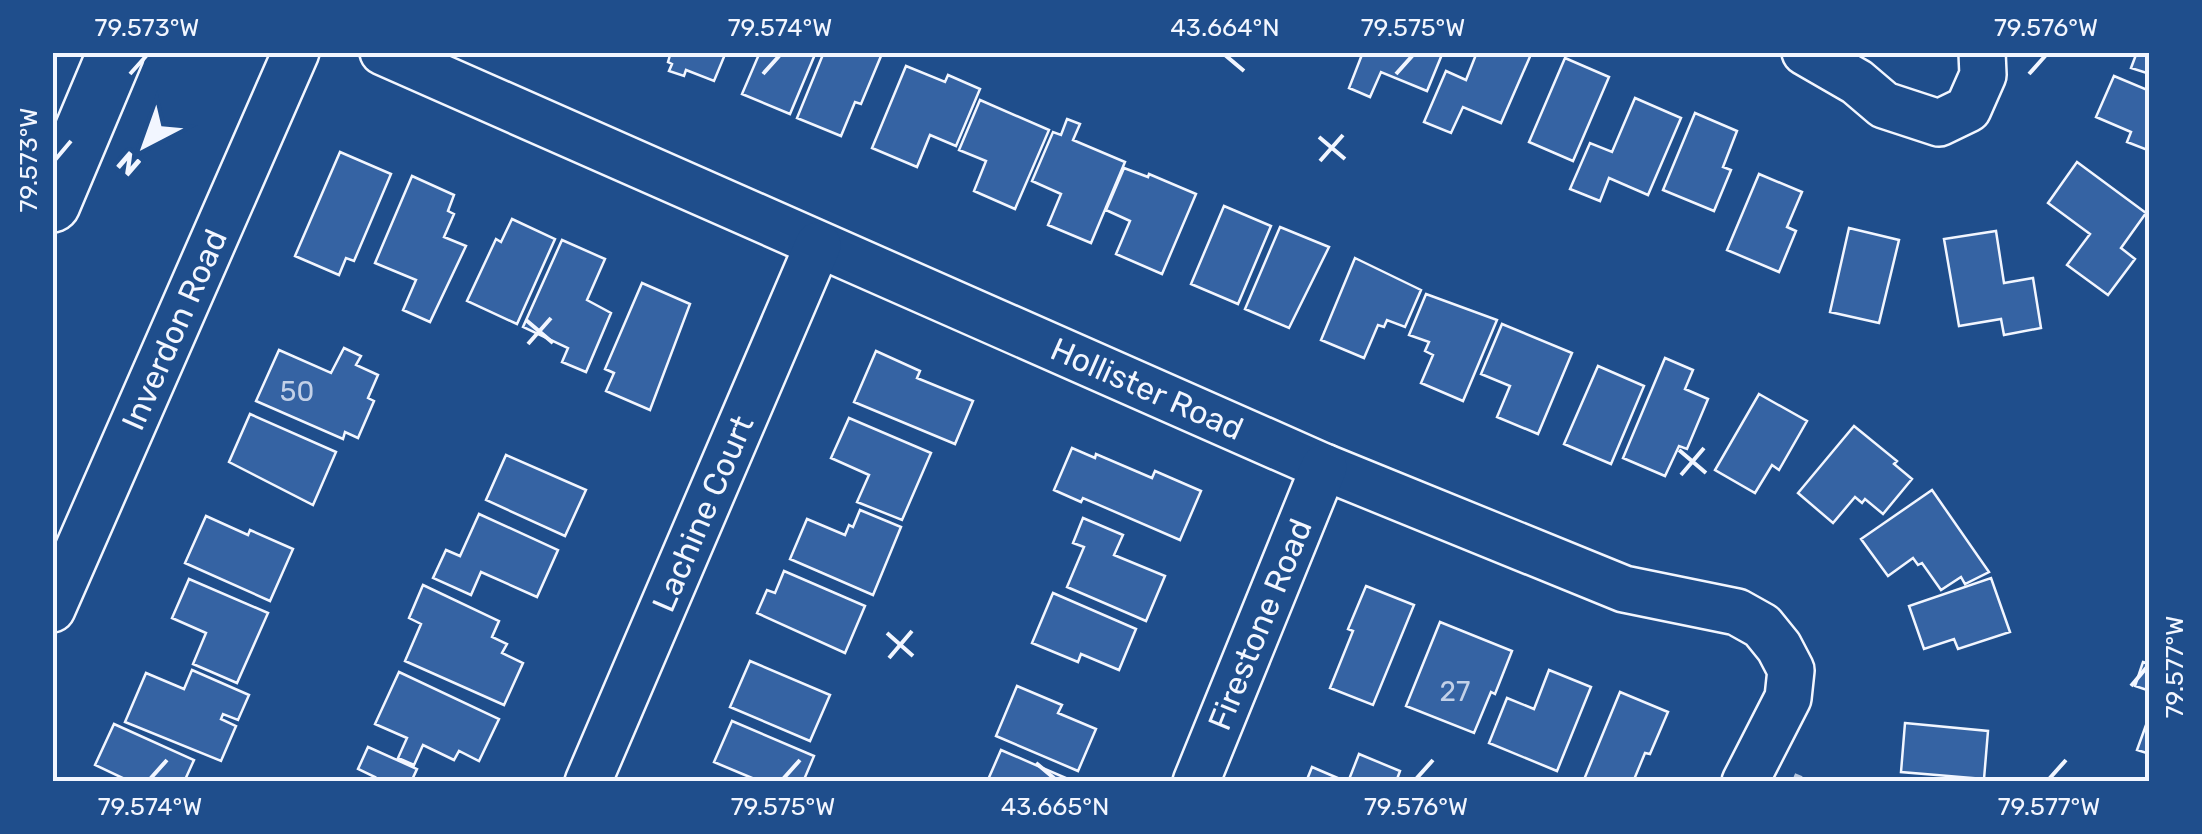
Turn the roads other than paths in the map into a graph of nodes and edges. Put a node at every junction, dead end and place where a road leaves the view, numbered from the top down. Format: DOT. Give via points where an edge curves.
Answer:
graph roads {
  1 [pos="116,52"];
  2 [pos="296,52"];
  3 [pos="383,52"];
  4 [pos="1805,52"];
  5 [pos="1982,52"];
  6 [pos="52,204"];
  7 [pos="818,245"];
  8 [pos="1324,467"];
  9 [pos="52,609"];
  10 [pos="588,782"];
  11 [pos="1196,782"];
  12 [pos="1745,782"];
  1 -- 6 [label="highway"];
  2 -- 9 [label="street, Inverdon Road"];
  3 -- 7 [label="street, Hollister Road"];
  4 -- 5 [label="street" via="1884,105 1940,123 1968,109 1983,75"];
  7 -- 8 [label="street, Hollister Road"];
  7 -- 10 [label="street, Lachine Court"];
  8 -- 11 [label="street, Firestone Road"];
  8 -- 12 [label="street, Hollister Road" via="1624,589 1736,612 1762,626 1791,670 1788,698"];
}
